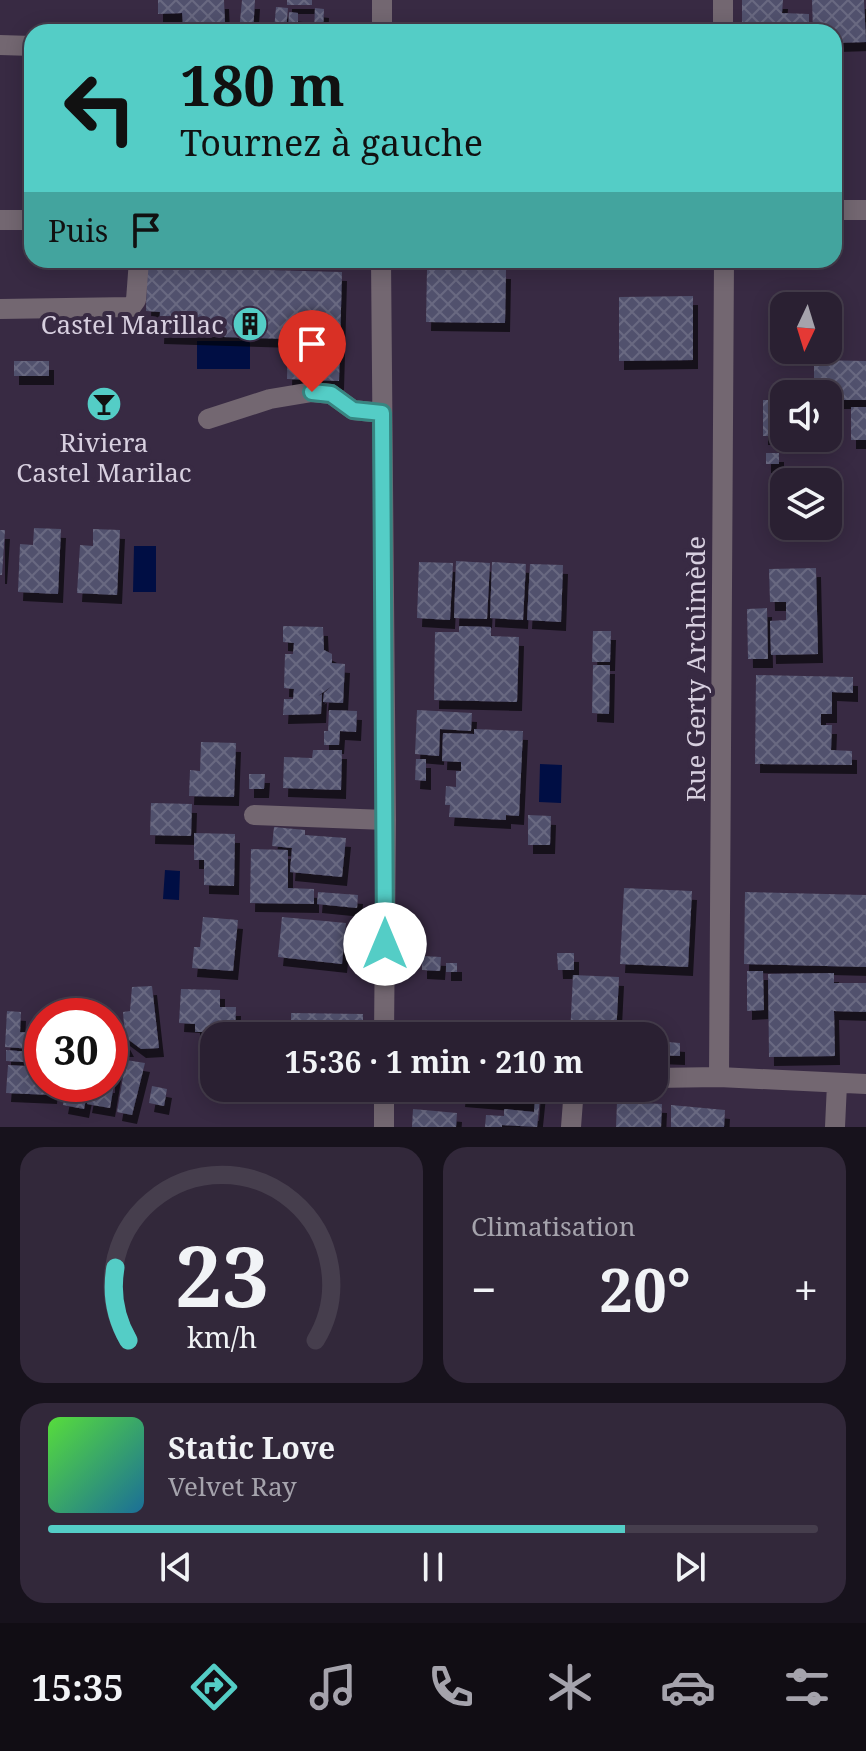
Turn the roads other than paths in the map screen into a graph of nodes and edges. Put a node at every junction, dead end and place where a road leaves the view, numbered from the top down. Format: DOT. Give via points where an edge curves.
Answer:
graph roads {
  1 [pos="382,0"];
  2 [pos="723,0"];
  3 [pos="382,24"];
  4 [pos="723,24"];
  5 [pos="0,45"];
  6 [pos="24,46"];
  7 [pos="842,210"];
  8 [pos="866,210"];
  9 [pos="0,220"];
  10 [pos="24,220"];
  11 [pos="138,268"];
  12 [pos="381,268"];
  13 [pos="724,268"];
  14 [pos="0,309"];
  15 [pos="382,413"];
  16 [pos="208,419"];
  17 [pos="254,815"];
  18 [pos="386,820"];
  19 [pos="384,1022"];
  20 [pos="719,1077"];
  21 [pos="668,1078"];
  22 [pos="837,1084"];
  23 [pos="866,1084"];
  24 [pos="384,1102"];
  25 [pos="573,1102"];
  26 [pos="384,1127"];
  27 [pos="571,1127"];
  28 [pos="835,1127"];
  1 -- 3 [label="street"];
  2 -- 4 [label="street"];
  5 -- 6 [label="street"];
  7 -- 8 [label="street"];
  9 -- 10 [label="street"];
  11 -- 14 [label="street" via="131,307"];
  12 -- 15 [label="street"];
  13 -- 20 [label="street, Rue Gerty Archimède"];
  15 -- 16 [label="street" via="353,410 331,394 312,392"];
  15 -- 18 [label="street"];
  17 -- 18 [label="street"];
  18 -- 19 [label="street"];
  20 -- 21 [label="street"];
  20 -- 22 [label="street"];
  22 -- 23 [label="street"];
  22 -- 28 [label="street"];
  24 -- 26 [label="street"];
  25 -- 27 [label="street"];
}
